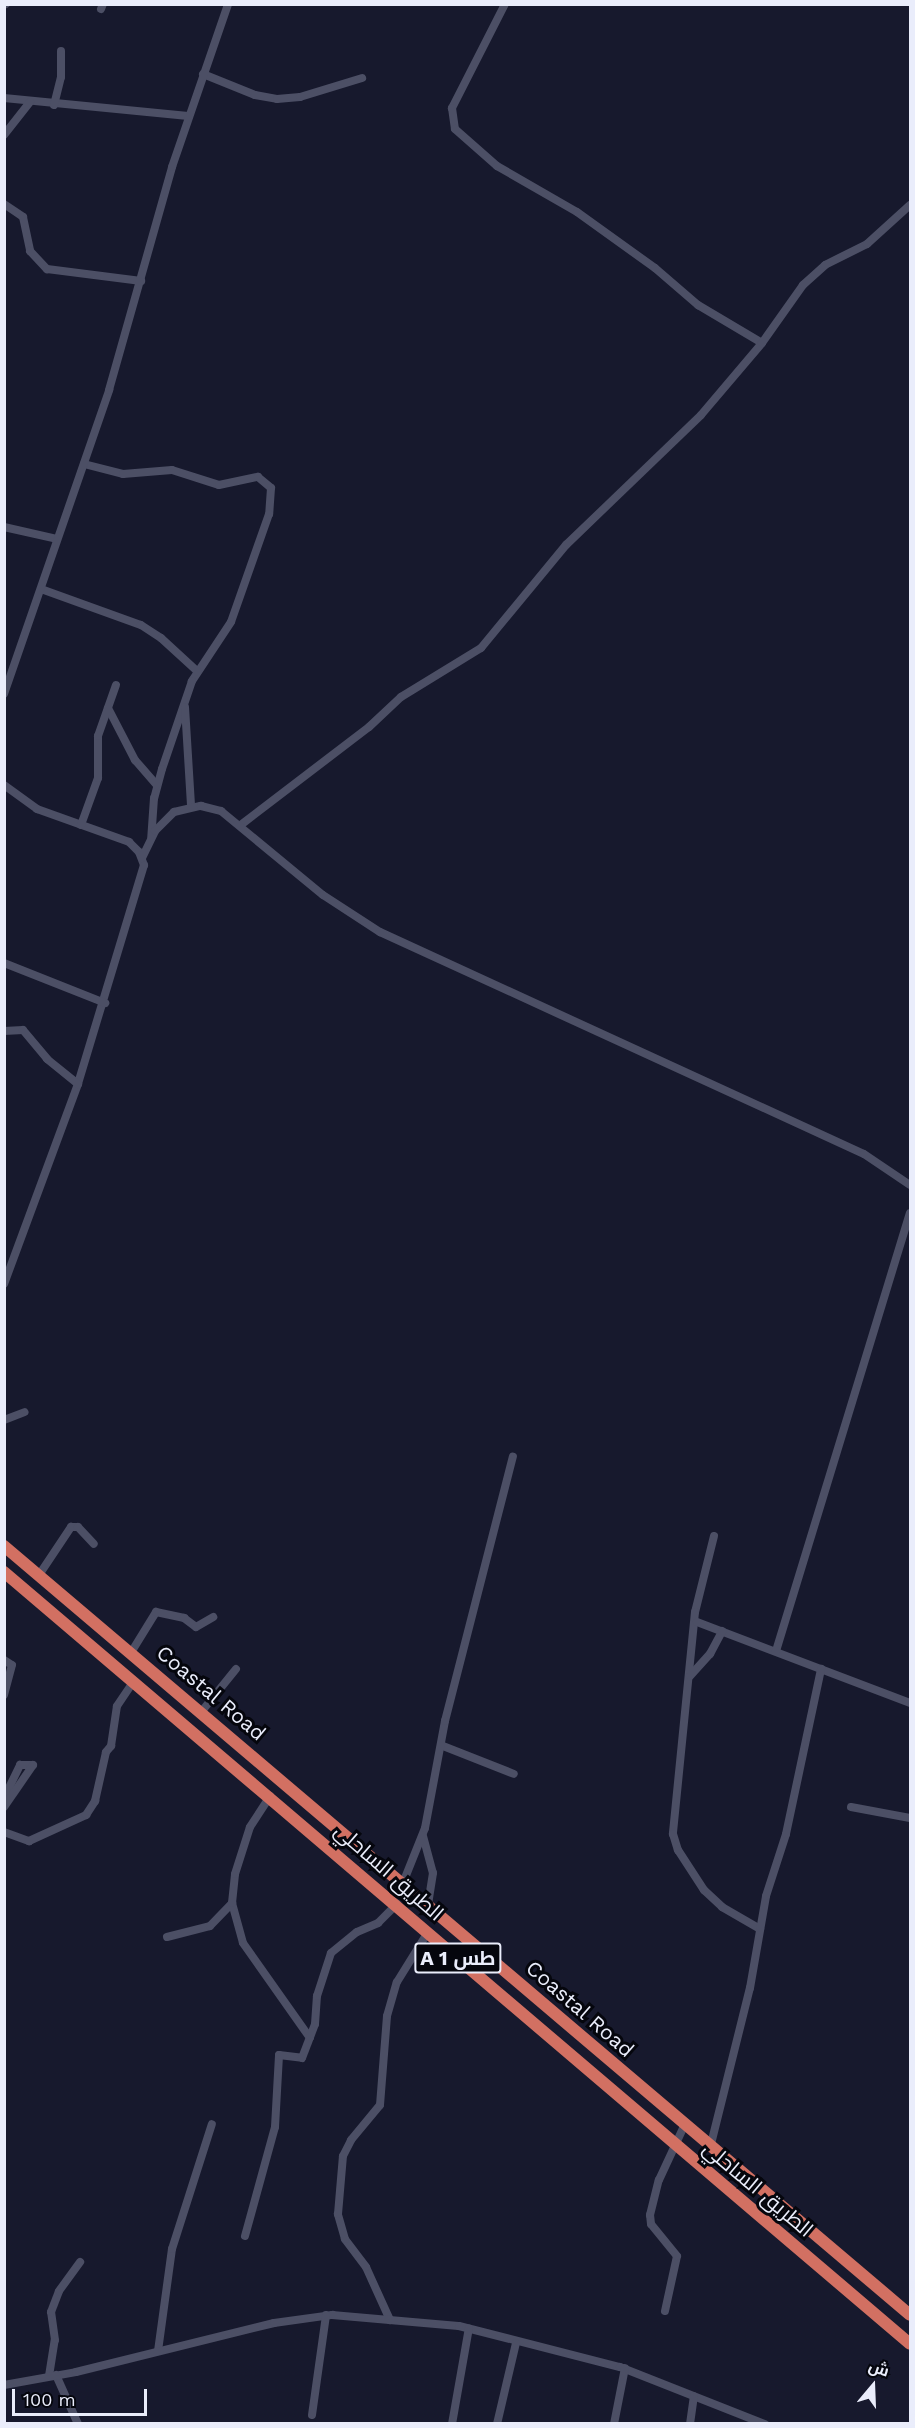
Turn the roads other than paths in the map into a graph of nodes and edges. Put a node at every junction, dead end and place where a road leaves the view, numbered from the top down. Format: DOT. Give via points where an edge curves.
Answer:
graph roads {
  1 [pos="228,4"];
  2 [pos="505,4"];
  3 [pos="61,51"];
  4 [pos="202,74"];
  5 [pos="362,78"];
  6 [pos="4,98"];
  7 [pos="30,102"];
  8 [pos="54,105"];
  9 [pos="188,116"];
  10 [pos="4,135"];
  11 [pos="4,204"];
  12 [pos="910,205"];
  13 [pos="141,281"];
  14 [pos="762,343"];
  15 [pos="84,464"];
  16 [pos="4,527"];
  17 [pos="57,539"];
  18 [pos="41,589"];
  19 [pos="198,671"];
  20 [pos="116,685"];
  21 [pos="4,694"];
  22 [pos="185,703"];
  23 [pos="108,708"];
  24 [pos="4,785"];
  25 [pos="157,785"];
  26 [pos="191,806"];
  27 [pos="242,824"];
  28 [pos="81,825"];
  29 [pos="151,838"];
  30 [pos="142,858"];
  31 [pos="4,963"];
  32 [pos="105,1003"];
  33 [pos="4,1031"];
  34 [pos="78,1084"];
  35 [pos="910,1185"];
  36 [pos="910,1213"];
  37 [pos="4,1284"];
  38 [pos="25,1412"];
  39 [pos="4,1420"];
  40 [pos="513,1457"];
  41 [pos="714,1536"];
  42 [pos="94,1544"];
  43 [pos="4,1546"];
  44 [pos="4,1572"];
  45 [pos="39,1575"];
  46 [pos="213,1617"];
  47 [pos="696,1622"];
  48 [pos="722,1631"];
  49 [pos="132,1651"];
  50 [pos="776,1651"];
  51 [pos="4,1660"];
  52 [pos="236,1669"];
  53 [pos="821,1669"];
  54 [pos="690,1676"];
  55 [pos="134,1681"];
  56 [pos="4,1695"];
  57 [pos="910,1703"];
  58 [pos="202,1711"];
  59 [pos="443,1746"];
  60 [pos="514,1774"];
  61 [pos="270,1796"];
  62 [pos="4,1798"];
  63 [pos="4,1807"];
  64 [pos="850,1807"];
  65 [pos="910,1818"];
  66 [pos="4,1832"];
  67 [pos="423,1836"];
  68 [pos="403,1883"];
  69 [pos="232,1904"];
  70 [pos="397,1904"];
  71 [pos="428,1904"];
  72 [pos="760,1929"];
  73 [pos="428,1932"];
  74 [pos="167,1937"];
  75 [pos="310,2038"];
  76 [pos="212,2124"];
  77 [pos="685,2124"];
  78 [pos="674,2144"];
  79 [pos="711,2144"];
  80 [pos="245,2236"];
  81 [pos="80,2262"];
  82 [pos="665,2311"];
  83 [pos="910,2314"];
  84 [pos="326,2315"];
  85 [pos="390,2320"];
  86 [pos="469,2328"];
  87 [pos="516,2343"];
  88 [pos="910,2344"];
  89 [pos="158,2351"];
  90 [pos="625,2368"];
  91 [pos="53,2375"];
  92 [pos="4,2385"];
  93 [pos="694,2396"];
  94 [pos="312,2415"];
  95 [pos="78,2424"];
  96 [pos="452,2424"];
  97 [pos="497,2424"];
  98 [pos="614,2424"];
  99 [pos="690,2424"];
  100 [pos="765,2424"];
  1 -- 4 [label="street"];
  2 -- 14 [label="street" via="455,101 451,115 455,129 497,166 577,213 655,268 698,305"];
  3 -- 8 [label="street" via="62,73"];
  4 -- 5 [label="street" via="255,95 277,99 300,98"];
  4 -- 9 [label="street"];
  6 -- 7 [label="street"];
  7 -- 8 [label="street"];
  7 -- 10 [label="street"];
  8 -- 9 [label="street"];
  9 -- 13 [label="street"];
  11 -- 13 [label="street" via="22,217 30,251 39,265 55,271"];
  12 -- 14 [label="street" via="867,244 816,273 787,304"];
  13 -- 15 [label="street"];
  14 -- 27 [label="street" via="690,427 566,545 481,648 397,700 369,727"];
  15 -- 17 [label="street"];
  15 -- 19 [label="street" via="123,474 172,470 219,485 258,477 271,488 269,514 231,622"];
  16 -- 17 [label="street"];
  17 -- 18 [label="street"];
  18 -- 19 [label="street" via="141,625 162,638"];
  18 -- 21 [label="street"];
  19 -- 22 [label="street"];
  20 -- 23 [label="street"];
  22 -- 25 [label="street"];
  22 -- 26 [label="street"];
  23 -- 25 [label="street" via="135,760"];
  23 -- 28 [label="street" via="96,746 98,778"];
  24 -- 28 [label="street" via="28,805"];
  25 -- 29 [label="street"];
  26 -- 27 [label="street" via="221,811"];
  26 -- 29 [label="street" via="167,817"];
  27 -- 35 [label="street" via="323,895 380,932 864,1154"];
  28 -- 30 [label="street" via="129,842"];
  29 -- 30 [label="street"];
  30 -- 32 [label="street" via="142,879"];
  31 -- 32 [label="street"];
  32 -- 34 [label="street"];
  33 -- 34 [label="street" via="23,1030 47,1059"];
  34 -- 37 [label="street"];
  36 -- 50 [label="street"];
  38 -- 39 [label="street"];
  40 -- 59 [label="street" via="465,1634"];
  41 -- 47 [label="street" via="695,1612"];
  42 -- 45 [label="street" via="78,1527 71,1527"];
  43 -- 45 [label="highway, Coastal Road / A 1 طس"];
  44 -- 55 [label="highway, الطريق الساحلي / A 1 طس"];
  45 -- 49 [label="highway, Coastal Road / A 1 طس"];
  46 -- 49 [label="street" via="196,1627 184,1618 156,1612"];
  47 -- 48 [label="street"];
  47 -- 54 [label="street"];
  48 -- 50 [label="street"];
  48 -- 54 [label="street" via="710,1654"];
  49 -- 58 [label="highway, Coastal Road / A 1 طس"];
  50 -- 53 [label="street"];
  51 -- 56 [label="street" via="12,1665"];
  52 -- 58 [label="street"];
  53 -- 57 [label="street"];
  53 -- 72 [label="street" via="786,1834"];
  54 -- 72 [label="street" via="673,1822 675,1842 713,1899"];
  55 -- 61 [label="highway, الطريق الساحلي / A 1 طس"];
  55 -- 66 [label="street" via="117,1706 111,1746 106,1752 95,1801 86,1815 29,1841"];
  58 -- 68 [label="highway, Coastal Road / A 1 طس"];
  59 -- 60 [label="street"];
  59 -- 67 [label="street"];
  61 -- 69 [label="street" via="250,1827 235,1874"];
  61 -- 70 [label="highway, الطريق الساحلي / A 1 طس"];
  62 -- 63 [label="street" via="20,1765 33,1765"];
  64 -- 65 [label="street"];
  67 -- 68 [label="street"];
  67 -- 71 [label="street" via="434,1873"];
  68 -- 71 [label="highway, Coastal Road / A 1 طس"];
  69 -- 74 [label="street" via="210,1926"];
  69 -- 75 [label="street" via="243,1943"];
  70 -- 73 [label="highway, الطريق الساحلي / A 1 طس"];
  70 -- 75 [label="street" via="378,1923 357,1932 331,1953"];
  71 -- 77 [label="highway, Coastal Road / A 1 طس"];
  72 -- 79 [label="street" via="740,2031"];
  73 -- 78 [label="highway, الطريق الساحلي / A 1 طس"];
  73 -- 85 [label="street" via="398,1982 387,2016 380,2105 343,2156 338,2214 345,2239 374,2281"];
  75 -- 80 [label="street" via="302,2058 279,2055 275,2127"];
  76 -- 89 [label="street" via="172,2249"];
  77 -- 78 [label="street"];
  77 -- 79 [label="highway, Coastal Road / A 1 طس"];
  78 -- 82 [label="street" via="650,2214 651,2224 677,2256"];
  78 -- 88 [label="highway, الطريق الساحلي / A 1 طس"];
  79 -- 83 [label="highway, Coastal Road / A 1 طس"];
  81 -- 91 [label="street" via="59,2291 51,2312 55,2340"];
  84 -- 85 [label="street"];
  84 -- 89 [label="street"];
  84 -- 94 [label="street"];
  85 -- 86 [label="street"];
  86 -- 87 [label="street"];
  86 -- 96 [label="street"];
  87 -- 90 [label="street"];
  87 -- 97 [label="street"];
  89 -- 91 [label="street"];
  90 -- 93 [label="street"];
  90 -- 98 [label="street"];
  91 -- 92 [label="street"];
  91 -- 95 [label="street"];
  93 -- 99 [label="street"];
  93 -- 100 [label="street"];
}
